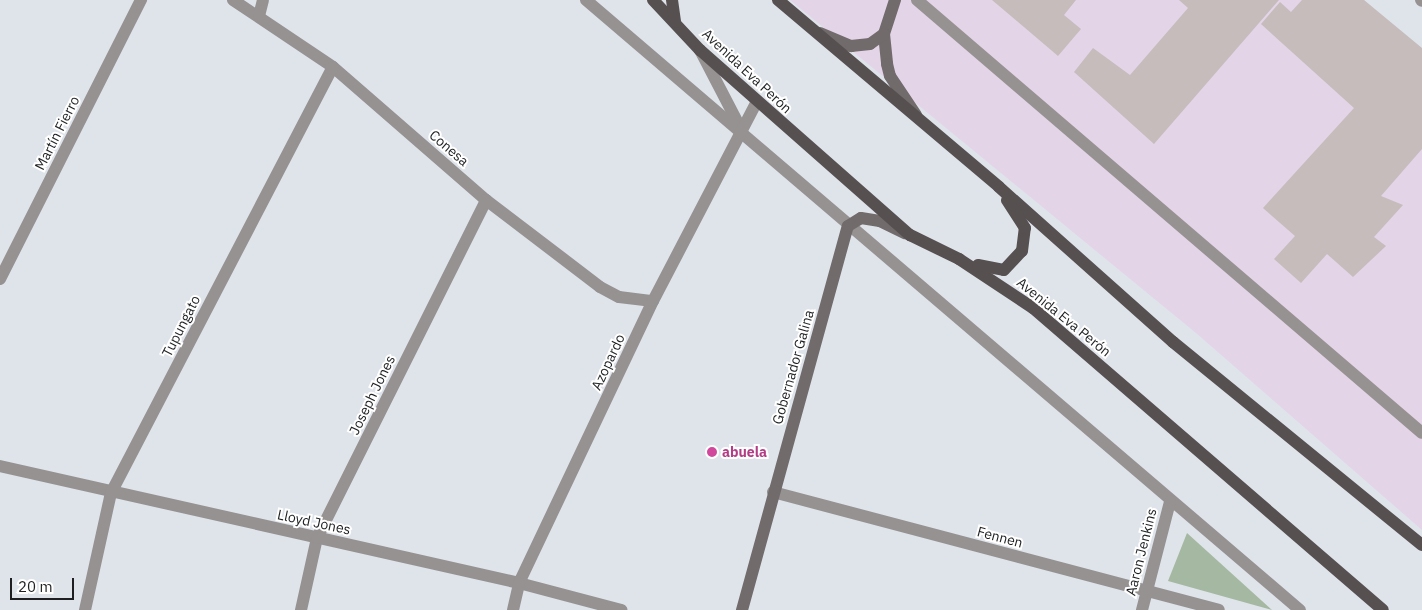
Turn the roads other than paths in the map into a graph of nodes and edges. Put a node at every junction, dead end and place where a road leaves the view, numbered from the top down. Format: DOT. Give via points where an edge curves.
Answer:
graph roads {
  1 [pos="141,0"];
  2 [pos="233,0"];
  3 [pos="263,0"];
  4 [pos="586,0"];
  5 [pos="653,0"];
  6 [pos="672,0"];
  7 [pos="778,0"];
  8 [pos="895,0"];
  9 [pos="918,0"];
  10 [pos="260,16"];
  11 [pos="676,24"];
  12 [pos="818,32"];
  13 [pos="884,34"];
  14 [pos="700,50"];
  15 [pos="333,67"];
  16 [pos="757,101"];
  17 [pos="920,122"];
  18 [pos="743,132"];
  19 [pos="999,187"];
  20 [pos="486,200"];
  21 [pos="848,226"];
  22 [pos="910,235"];
  23 [pos="958,260"];
  24 [pos="0,279"];
  25 [pos="653,301"];
  26 [pos="1422,433"];
  27 [pos="0,466"];
  28 [pos="773,492"];
  29 [pos="111,493"];
  30 [pos="1170,502"];
  31 [pos="318,538"];
  32 [pos="1422,545"];
  33 [pos="519,583"];
  34 [pos="1147,591"];
  35 [pos="85,610"];
  36 [pos="301,610"];
  37 [pos="513,610"];
  38 [pos="621,610"];
  39 [pos="742,610"];
  40 [pos="1142,610"];
  41 [pos="1219,610"];
  42 [pos="1300,610"];
  43 [pos="1383,610"];
  1 -- 24 [label="street, Martín Fierro"];
  2 -- 10 [label="street, Conesa"];
  3 -- 10 [label="street"];
  4 -- 18 [label="street"];
  5 -- 11 [label="main road, Avenida Eva Perón"];
  6 -- 11 [label="main road"];
  7 -- 12 [label="main road"];
  8 -- 13 [label="street"];
  9 -- 26 [label="street"];
  10 -- 15 [label="street, Conesa"];
  11 -- 14 [label="main road, Avenida Eva Perón"];
  12 -- 13 [label="street" via="851,46 870,44"];
  12 -- 17 [label="main road"];
  13 -- 17 [label="street" via="890,76"];
  14 -- 16 [label="main road, Avenida Eva Perón"];
  14 -- 18 [label="street"];
  15 -- 20 [label="street, Conesa"];
  15 -- 29 [label="street, Tupungato"];
  16 -- 18 [label="street, Azopardo"];
  16 -- 22 [label="main road, Avenida Eva Perón"];
  17 -- 19 [label="main road"];
  18 -- 21 [label="street"];
  18 -- 25 [label="street, Azopardo"];
  19 -- 23 [label="main road" via="1024,228 1022,251 1011,265 998,271"];
  19 -- 32 [label="main road" via="1173,342"];
  20 -- 25 [label="street, Conesa" via="600,287 619,297"];
  20 -- 31 [label="street, Joseph Jones"];
  21 -- 22 [label="street" via="861,218 880,221"];
  21 -- 28 [label="street, Gobernador Galina"];
  21 -- 30 [label="street"];
  22 -- 23 [label="main road, Avenida Eva Perón"];
  23 -- 43 [label="main road, Avenida Eva Perón" via="1033,308"];
  25 -- 33 [label="street, Azopardo"];
  27 -- 29 [label="street, Lloyd Jones"];
  28 -- 34 [label="street, Fennen"];
  28 -- 39 [label="street, Gobernador Galina"];
  29 -- 31 [label="street, Lloyd Jones"];
  29 -- 35 [label="street, Tupungato"];
  30 -- 34 [label="street, Aaron Jenkins"];
  30 -- 42 [label="street"];
  31 -- 33 [label="street, Lloyd Jones"];
  31 -- 36 [label="street, Joseph Jones"];
  33 -- 37 [label="street, Azopardo"];
  33 -- 38 [label="street, Lloyd Jones"];
  34 -- 40 [label="street, Aaron Jenkins"];
  34 -- 41 [label="street, Fennen"];
}
